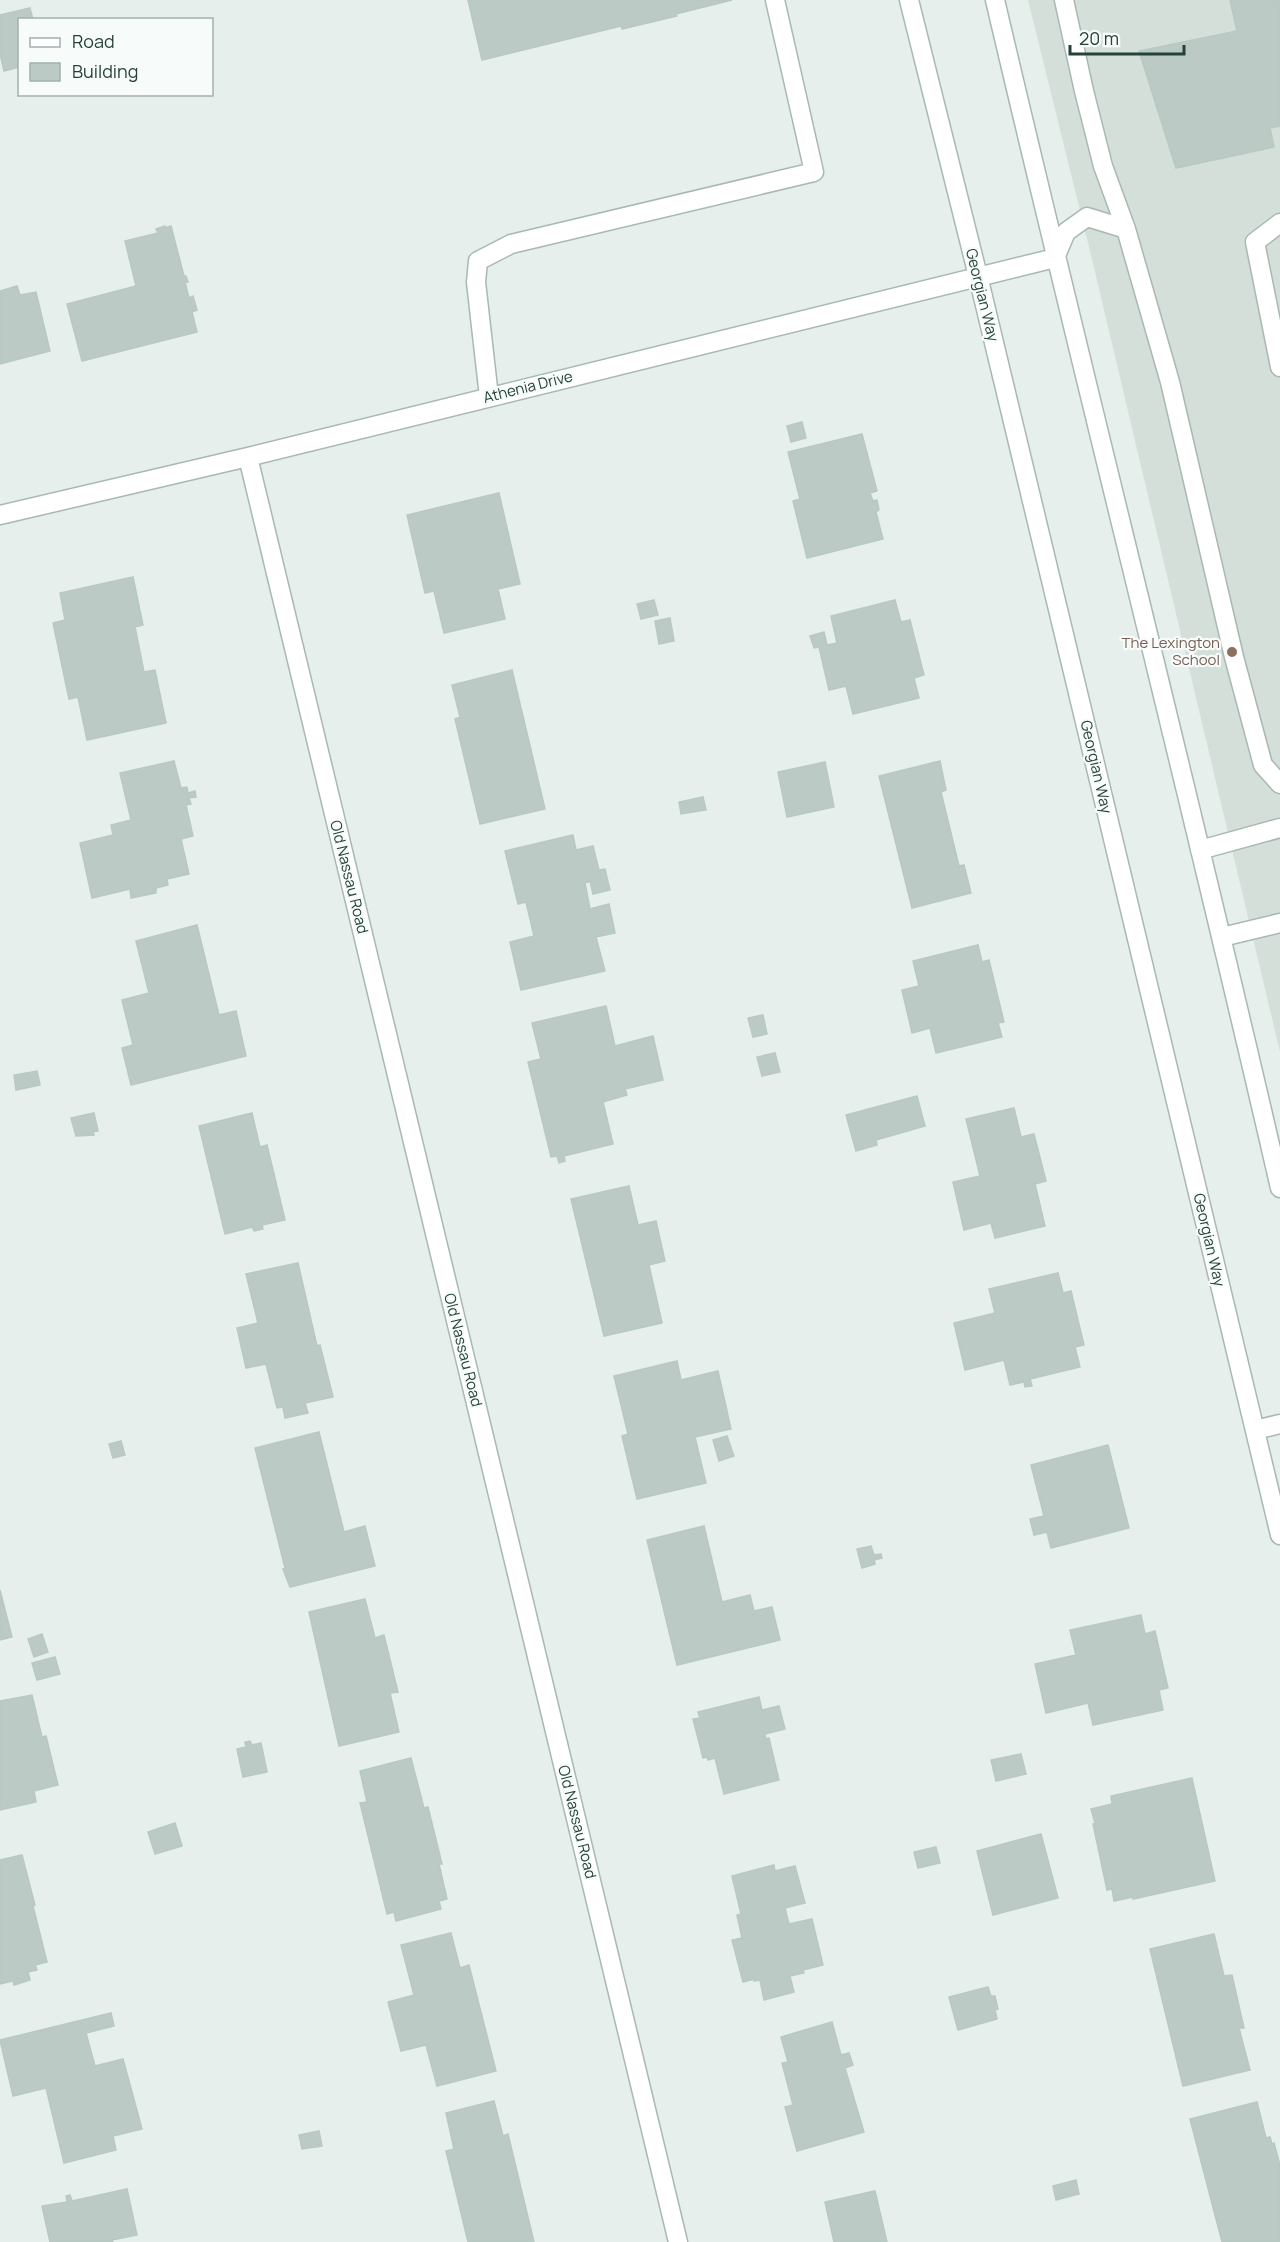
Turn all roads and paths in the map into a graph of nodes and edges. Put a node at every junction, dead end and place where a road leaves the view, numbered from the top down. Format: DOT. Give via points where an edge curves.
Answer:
graph roads {
  1 [pos="775,0"];
  2 [pos="909,0"];
  3 [pos="995,0"];
  4 [pos="1064,0"];
  5 [pos="1280,223"];
  6 [pos="1126,229"];
  7 [pos="1055,258"];
  8 [pos="978,276"];
  9 [pos="1280,367"];
  10 [pos="489,397"];
  11 [pos="248,457"];
  12 [pos="0,515"];
  13 [pos="1280,784"];
  14 [pos="1280,828"];
  15 [pos="1200,850"];
  16 [pos="1280,923"];
  17 [pos="1222,937"];
  18 [pos="1280,1188"];
  19 [pos="1280,1424"];
  20 [pos="1255,1430"];
  21 [pos="1280,1535"];
  22 [pos="678,2242"];
  1 -- 10 [label="street" via="814,172 511,244 478,261 476,282"];
  2 -- 8 [label="street, Georgian Way"];
  3 -- 7 [label="street"];
  4 -- 6 [label="street" via="1103,166"];
  5 -- 9 [label="street" via="1255,242"];
  6 -- 7 [label="street" via="1087,218 1066,232"];
  6 -- 13 [label="street" via="1170,382 1263,765"];
  7 -- 8 [label="street, Athenia Drive"];
  7 -- 15 [label="street"];
  8 -- 10 [label="street, Athenia Drive"];
  8 -- 20 [label="street, Georgian Way"];
  10 -- 11 [label="street, Athenia Drive"];
  11 -- 12 [label="street, Athenia Drive"];
  11 -- 22 [label="street, Old Nassau Road"];
  14 -- 15 [label="street"];
  15 -- 17 [label="street"];
  16 -- 17 [label="street"];
  17 -- 18 [label="street"];
  19 -- 20 [label="street"];
  20 -- 21 [label="street, Georgian Way"];
}
